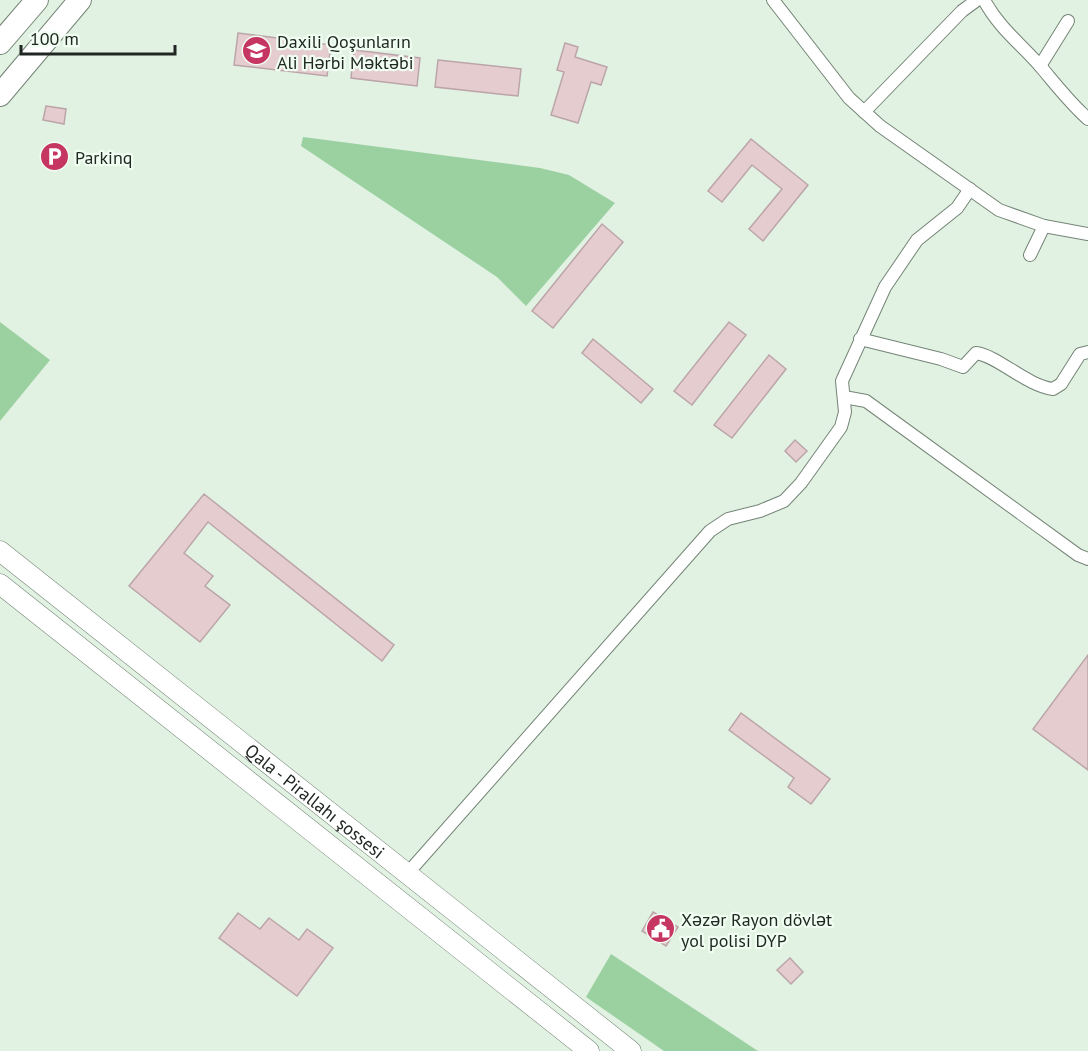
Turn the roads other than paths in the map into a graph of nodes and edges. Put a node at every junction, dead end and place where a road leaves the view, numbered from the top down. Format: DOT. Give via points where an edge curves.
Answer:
graph roads {
  1 [pos="37,0"];
  2 [pos="80,0"];
  3 [pos="773,0"];
  4 [pos="977,0"];
  5 [pos="984,0"];
  6 [pos="1068,21"];
  7 [pos="0,43"];
  8 [pos="1040,66"];
  9 [pos="0,95"];
  10 [pos="864,112"];
  11 [pos="1088,119"];
  12 [pos="970,189"];
  13 [pos="1044,226"];
  14 [pos="1088,234"];
  15 [pos="1030,255"];
  16 [pos="860,339"];
  17 [pos="1088,352"];
  18 [pos="844,397"];
  19 [pos="0,551"];
  20 [pos="1088,559"];
  21 [pos="0,584"];
  22 [pos="407,874"];
  23 [pos="589,1051"];
  24 [pos="631,1051"];
  1 -- 7 [label="highway"];
  2 -- 9 [label="highway"];
  3 -- 10 [label="street" via="828,73"];
  4 -- 10 [label="street" via="962,10"];
  5 -- 8 [label="street" via="1005,32"];
  6 -- 8 [label="street"];
  8 -- 11 [label="street"];
  10 -- 12 [label="street"];
  12 -- 13 [label="street" via="999,210"];
  12 -- 16 [label="street" via="957,208 923,233 910,250 885,288"];
  13 -- 14 [label="street"];
  13 -- 15 [label="street"];
  16 -- 17 [label="street" via="963,367 976,353 983,354 1010,371 1053,388 1061,384 1080,354"];
  16 -- 18 [label="street" via="842,381"];
  18 -- 20 [label="street" via="866,401"];
  18 -- 22 [label="street" via="841,427 792,493 773,506 728,519 710,531"];
  19 -- 22 [label="main road, Qala - Pirallahı şossesi"];
  21 -- 23 [label="main road, Qala - Pirallahı şossesi"];
  22 -- 24 [label="main road, Qala - Pirallahı şossesi"];
}
